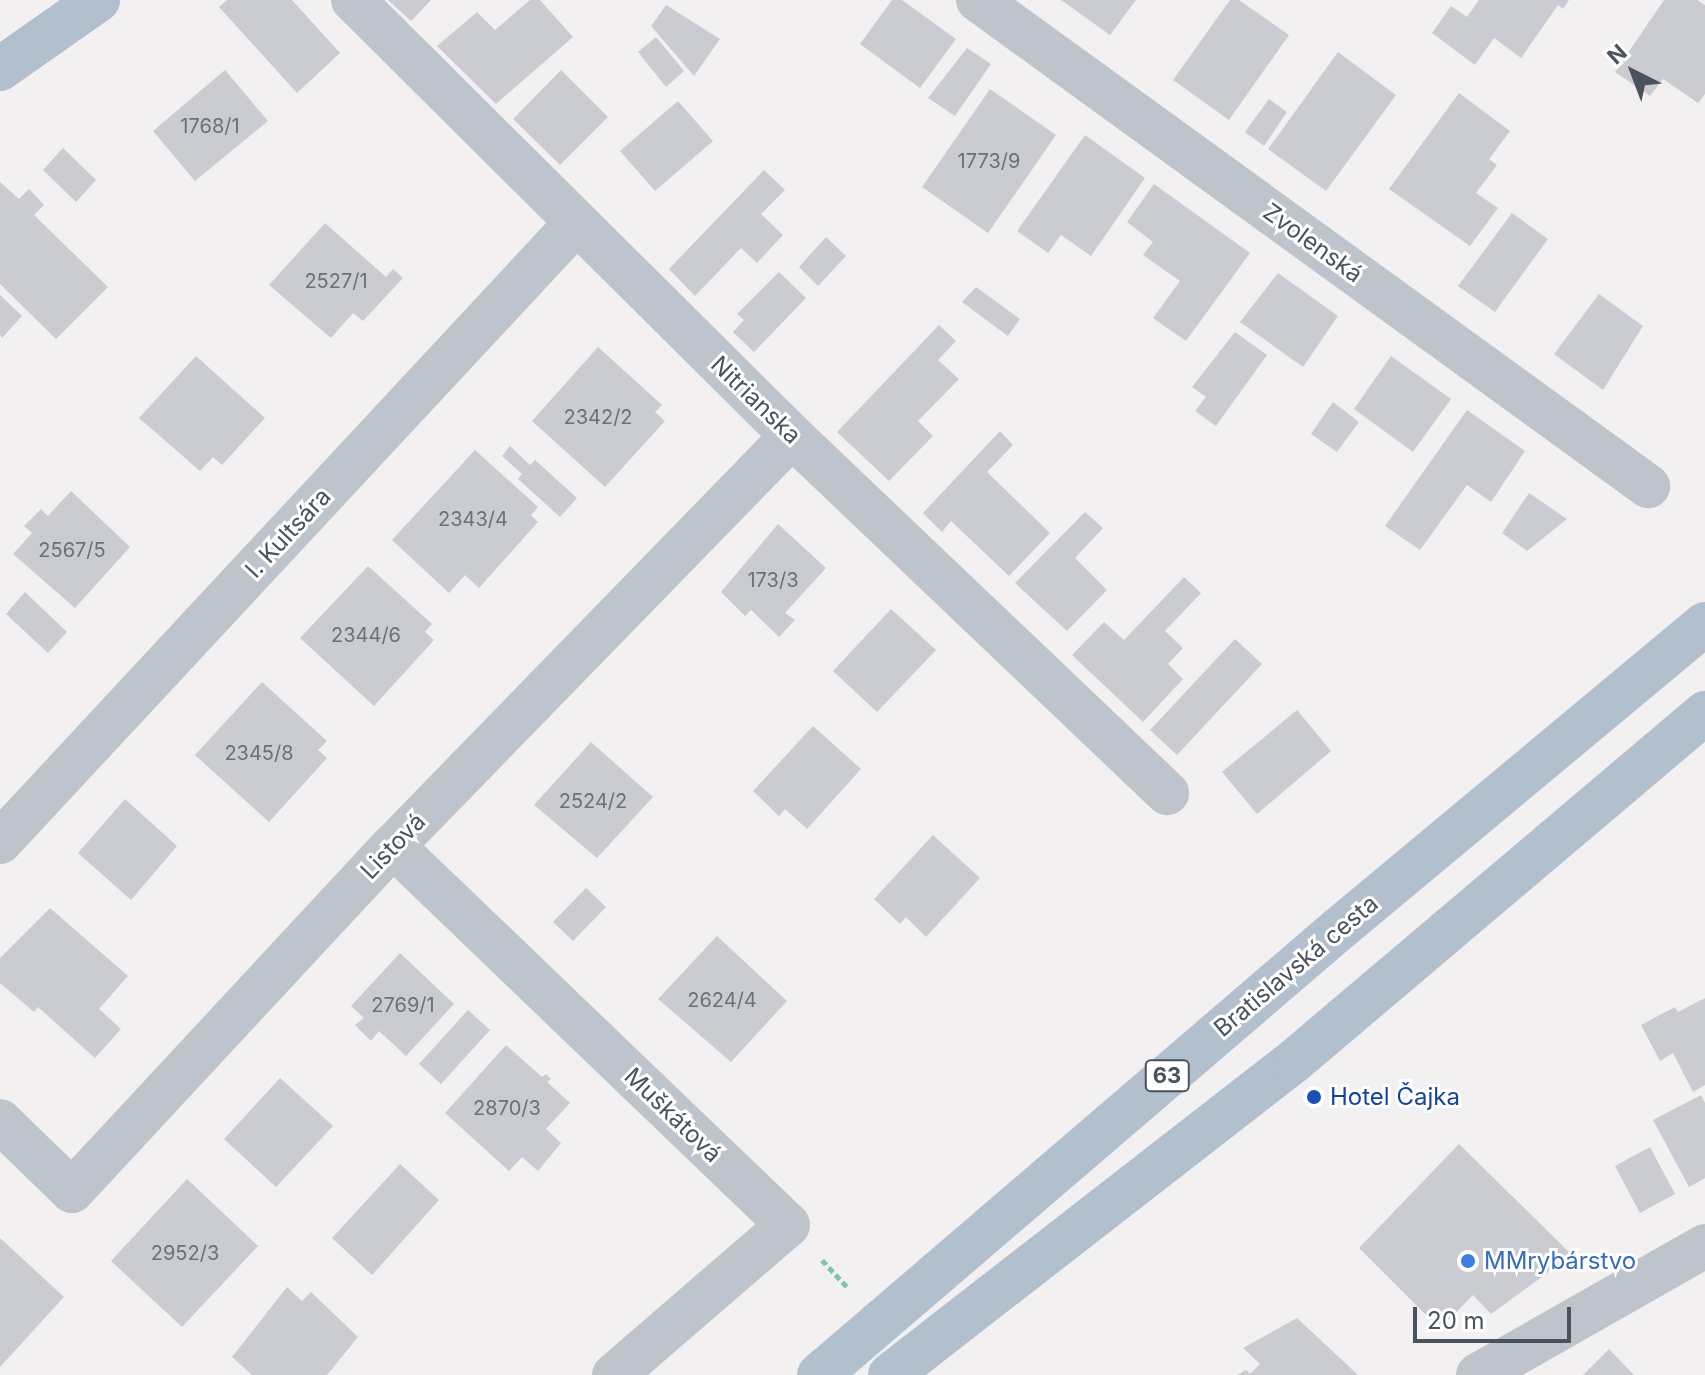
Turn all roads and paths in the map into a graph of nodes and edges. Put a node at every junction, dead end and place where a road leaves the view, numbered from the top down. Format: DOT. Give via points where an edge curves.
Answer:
graph roads {
  1 [pos="98,0"];
  2 [pos="353,0"];
  3 [pos="978,0"];
  4 [pos="0,69"];
  5 [pos="575,224"];
  6 [pos="792,436"];
  7 [pos="1648,486"];
  8 [pos="1705,624"];
  9 [pos="1705,713"];
  10 [pos="1167,793"];
  11 [pos="0,842"];
  12 [pos="393,846"];
  13 [pos="0,1121"];
  14 [pos="1705,1246"];
  15 [pos="614,1375"];
  16 [pos="819,1375"];
  17 [pos="890,1375"];
  18 [pos="1478,1375"];
  1 -- 4 [label="main road"];
  2 -- 5 [label="street, Nitrianska"];
  3 -- 7 [label="street, Zvolenská"];
  5 -- 6 [label="street, Nitrianska"];
  5 -- 11 [label="street, I. Kultsára"];
  6 -- 10 [label="street, Nitrianska"];
  6 -- 12 [label="street, Listová"];
  8 -- 16 [label="main road, Bratislavská cesta / 63" via="1340,928"];
  9 -- 17 [label="main road" via="1294,1061"];
  12 -- 13 [label="street, Listová" via="72,1191"];
  12 -- 15 [label="street, Muškátová" via="788,1225"];
  14 -- 18 [label="street"];
}
